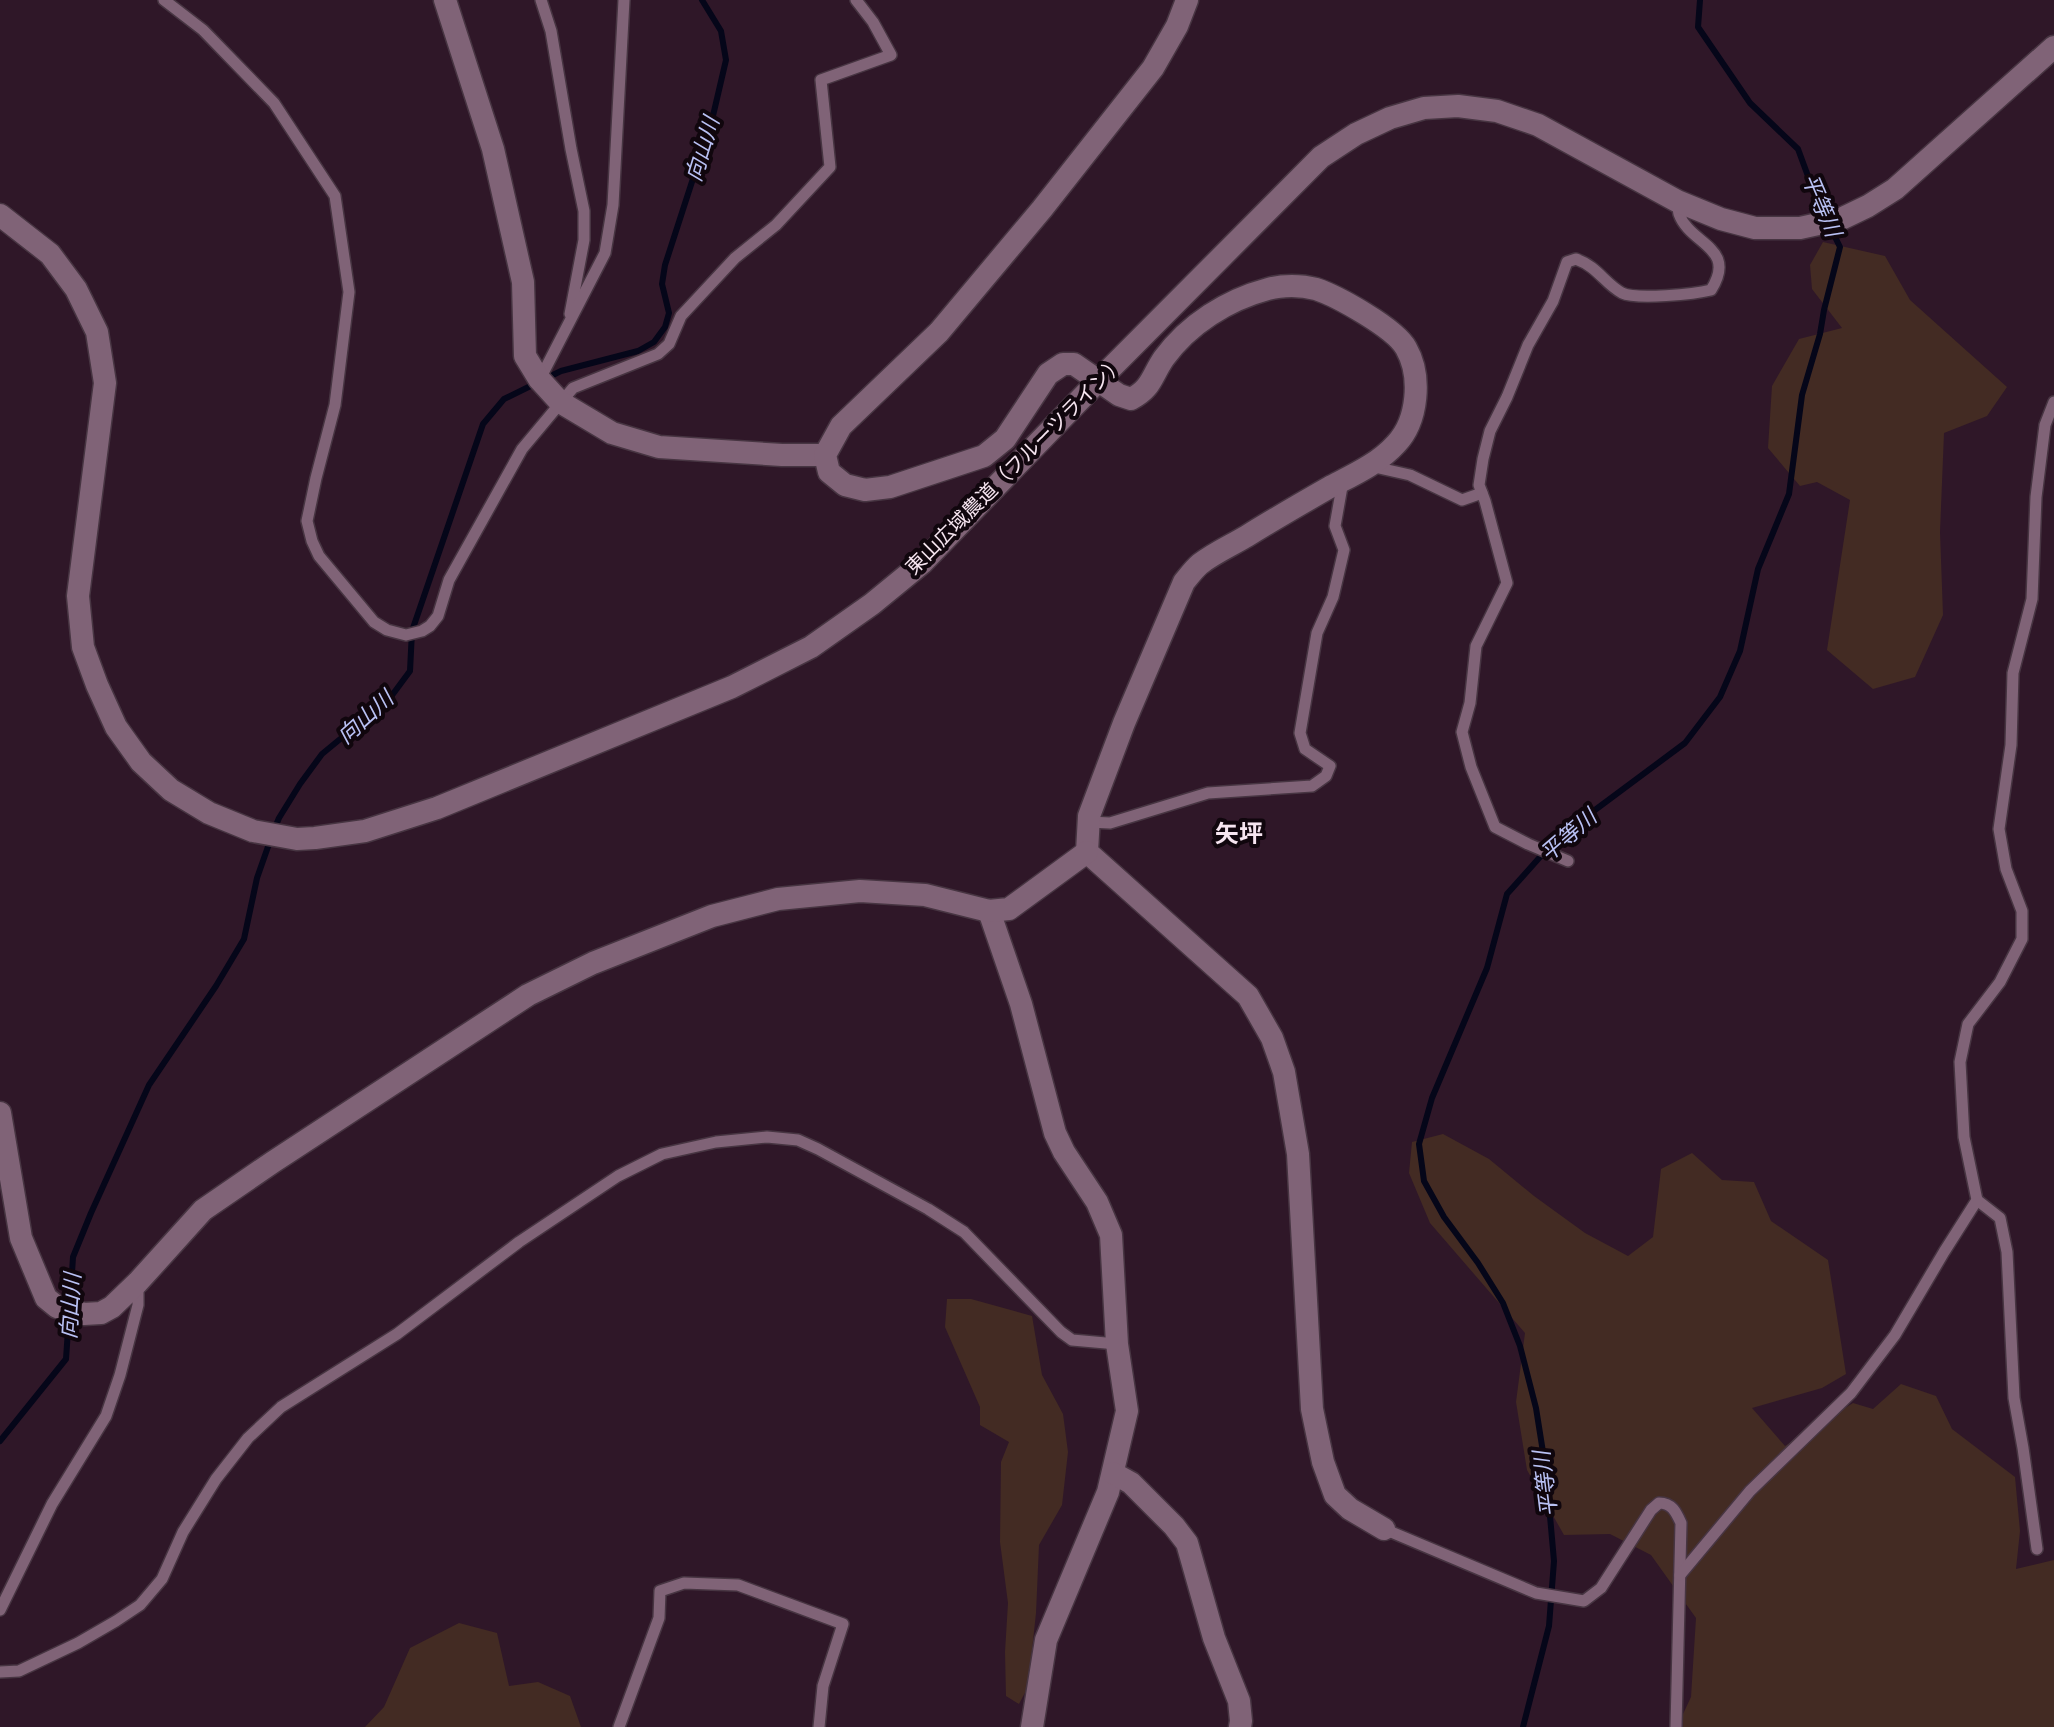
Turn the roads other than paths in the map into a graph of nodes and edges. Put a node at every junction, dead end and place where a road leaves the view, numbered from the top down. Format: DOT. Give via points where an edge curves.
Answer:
graph roads {
  1 [pos="164,0"];
  2 [pos="445,0"];
  3 [pos="541,0"];
  4 [pos="624,0"];
  5 [pos="856,0"];
  6 [pos="1187,0"];
  7 [pos="2054,47"];
  8 [pos="1677,201"];
  9 [pos="0,215"];
  10 [pos="568,326"];
  11 [pos="539,379"];
  12 [pos="1099,380"];
  13 [pos="560,402"];
  14 [pos="2054,402"];
  15 [pos="825,455"];
  16 [pos="1370,466"];
  17 [pos="1343,480"];
  18 [pos="1482,493"];
  19 [pos="1089,822"];
  20 [pos="1087,852"];
  21 [pos="1563,859"];
  22 [pos="989,911"];
  23 [pos="0,1113"];
  24 [pos="1977,1200"];
  25 [pos="138,1282"];
  26 [pos="1117,1344"];
  27 [pos="1113,1473"];
  28 [pos="1384,1529"];
  29 [pos="2037,1549"];
  30 [pos="1680,1575"];
  31 [pos="0,1610"];
  32 [pos="0,1672"];
  33 [pos="619,1727"];
  34 [pos="819,1727"];
  35 [pos="1032,1727"];
  36 [pos="1240,1727"];
  37 [pos="1676,1727"];
  1 -- 13 [label="lane" via="203,30 274,103 335,196 349,292 335,405 307,521 319,556 374,622 406,635 430,626 449,580 522,449"];
  2 -- 11 [label="street" via="493,149 523,282 525,356"];
  3 -- 10 [label="lane" via="584,211"];
  4 -- 10 [label="lane" via="613,205 605,253"];
  5 -- 13 [label="lane" via="891,55 821,80 830,167 681,316 669,344 658,354 573,388"];
  6 -- 15 [label="street" via="1153,68 1042,209 939,332 841,426"];
  7 -- 8 [label="street, 東山広域農道（フルーツライン）" via="1895,189 1841,219 1800,228 1755,228"];
  8 -- 12 [label="street, 東山広域農道（フルーツライン）" via="1538,125 1497,111 1424,108 1390,118 1321,157"];
  8 -- 18 [label="lane" via="1679,215 1719,263 1711,290 1623,293 1589,264 1567,262 1490,431"];
  9 -- 12 [label="street, 東山広域農道（フルーツライン）" via="50,254 76,289 97,332 105,383 78,596 83,647 116,727 141,762 171,790 253,831 297,839 365,831 437,808 732,687 811,647 922,563"];
  10 -- 11 [label="lane"];
  11 -- 13 [label="street"];
  12 -- 15 [label="street" via="1074,364 1063,364 1048,374 1005,439 984,456 890,487 865,490 845,485 829,472"];
  12 -- 16 [label="street" via="1131,399 1145,392 1163,360 1201,320 1270,288 1316,289 1388,328 1406,347 1414,371 1411,419 1397,443"];
  13 -- 15 [label="street" via="612,433 659,447"];
  14 -- 24 [label="lane" via="2045,425 2036,497 2032,599 2013,673 2011,745 1999,829 2006,869 2022,911 2022,939 2000,982 1968,1024 1960,1062 1964,1137"];
  16 -- 17 [label="street"];
  16 -- 18 [label="lane" via="1410,475 1462,500"];
  17 -- 19 [label="street" via="1200,565 1184,582"];
  17 -- 19 [label="lane" via="1335,526 1344,550 1333,597 1317,633 1300,733 1305,749 1330,766 1326,776 1312,786 1208,793 1110,823"];
  18 -- 21 [label="lane" via="1507,583 1476,646 1462,732 1495,827"];
  19 -- 20 [label="street"];
  20 -- 22 [label="street" via="1009,909"];
  20 -- 28 [label="street" via="1248,996 1272,1038 1284,1072 1298,1154 1312,1409 1323,1462 1335,1495"];
  22 -- 25 [label="street" via="925,895 860,891 778,899 712,916 593,963 528,995 214,1202"];
  22 -- 26 [label="street" via="1021,1004 1055,1133 1111,1235"];
  23 -- 25 [label="street" via="21,1238 46,1298 82,1314 101,1313"];
  24 -- 29 [label="lane" via="2000,1218 2007,1252 2014,1398"];
  24 -- 30 [label="lane" via="1895,1335 1851,1393 1750,1491"];
  25 -- 31 [label="lane" via="138,1305 106,1416 52,1504"];
  26 -- 27 [label="street" via="1127,1411"];
  26 -- 32 [label="lane" via="1072,1340 964,1232 798,1140 716,1142 662,1154 605,1184 397,1334 281,1407 216,1479 162,1579 140,1605 78,1643 19,1671"];
  27 -- 35 [label="street" via="1046,1640"];
  27 -- 36 [label="street" via="1131,1483 1187,1543 1214,1638 1239,1701"];
  28 -- 30 [label="lane" via="1539,1594 1584,1601 1601,1588 1651,1510 1667,1503 1681,1523"];
  30 -- 37 [label="lane"];
  33 -- 34 [label="lane" via="659,1618 660,1591 684,1583 738,1585 843,1624 823,1686"];
}
